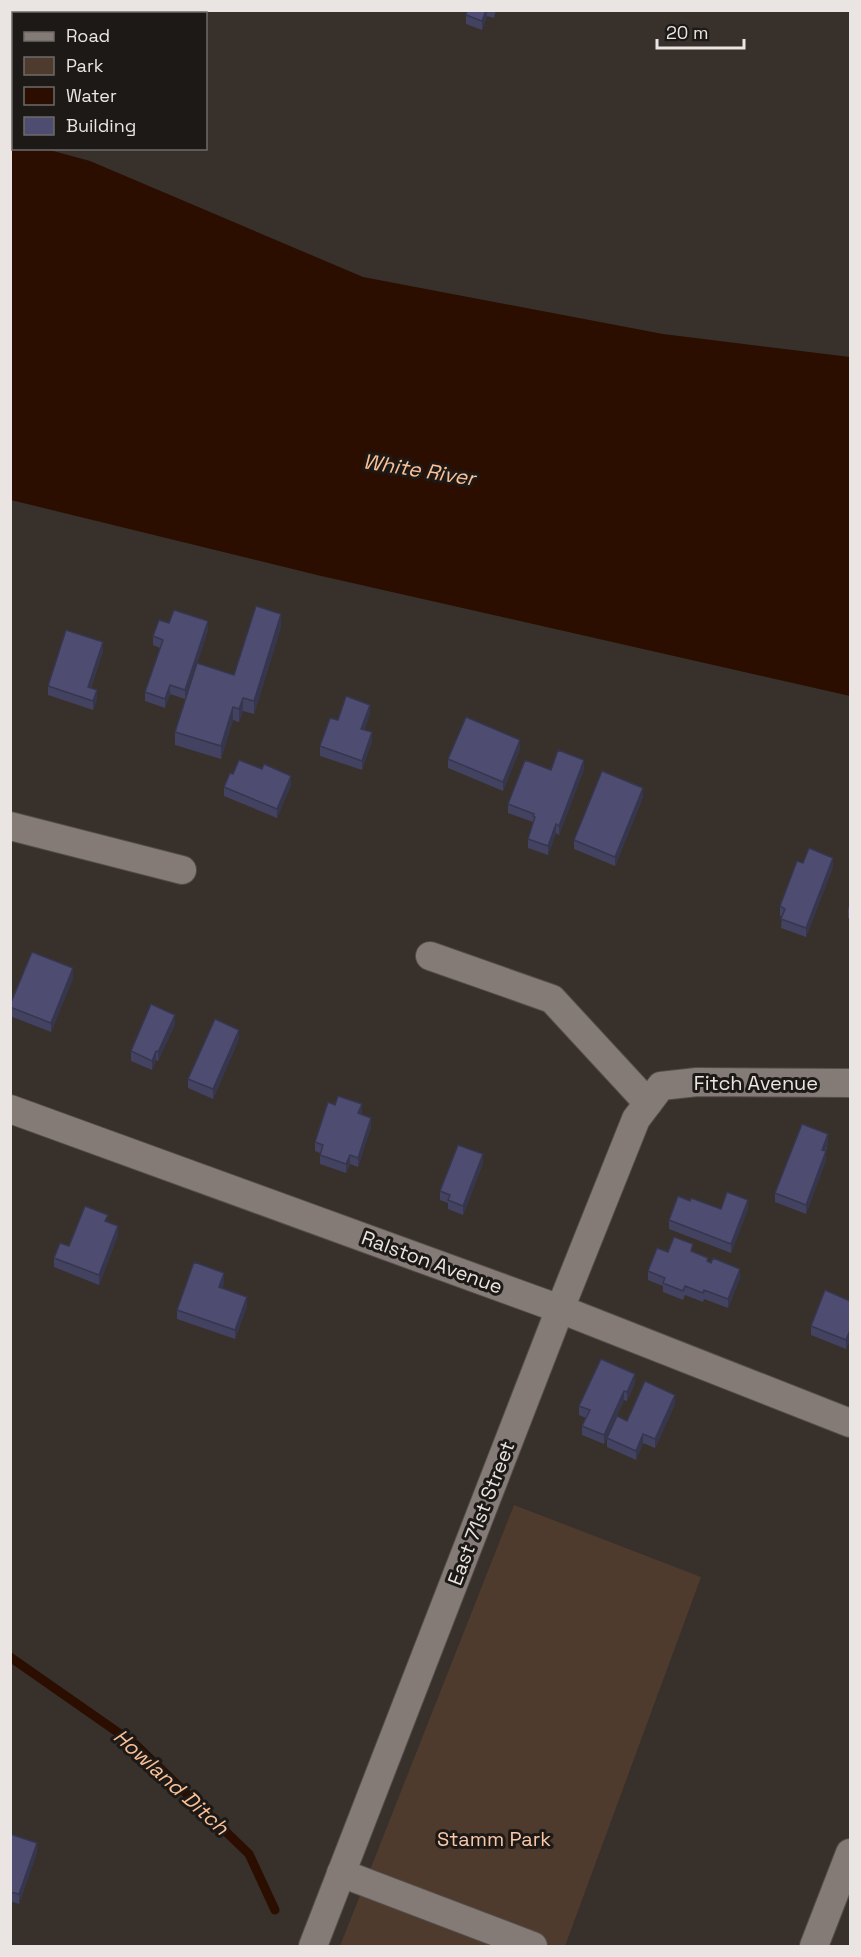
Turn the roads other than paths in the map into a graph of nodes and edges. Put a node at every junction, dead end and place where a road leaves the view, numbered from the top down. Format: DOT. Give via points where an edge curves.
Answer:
graph roads {
  1 [pos="10,826"];
  2 [pos="182,870"];
  3 [pos="430,956"];
  4 [pos="850,1083"];
  5 [pos="655,1094"];
  6 [pos="10,1109"];
  7 [pos="560,1308"];
  8 [pos="850,1423"];
  9 [pos="850,1853"];
  10 [pos="341,1873"];
  11 [pos="313,1947"];
  12 [pos="533,1947"];
  13 [pos="814,1947"];
  1 -- 2 [label="street"];
  3 -- 5 [label="street" via="552,999"];
  4 -- 5 [label="street, Fitch Avenue" via="697,1082"];
  5 -- 7 [label="street, East 71st Street" via="636,1119"];
  6 -- 7 [label="street, Ralston Avenue"];
  7 -- 8 [label="street, Ralston Avenue"];
  7 -- 10 [label="street, East 71st Street"];
  9 -- 13 [label="street"];
  10 -- 11 [label="street, East 71st Street"];
  10 -- 12 [label="street"];
}
